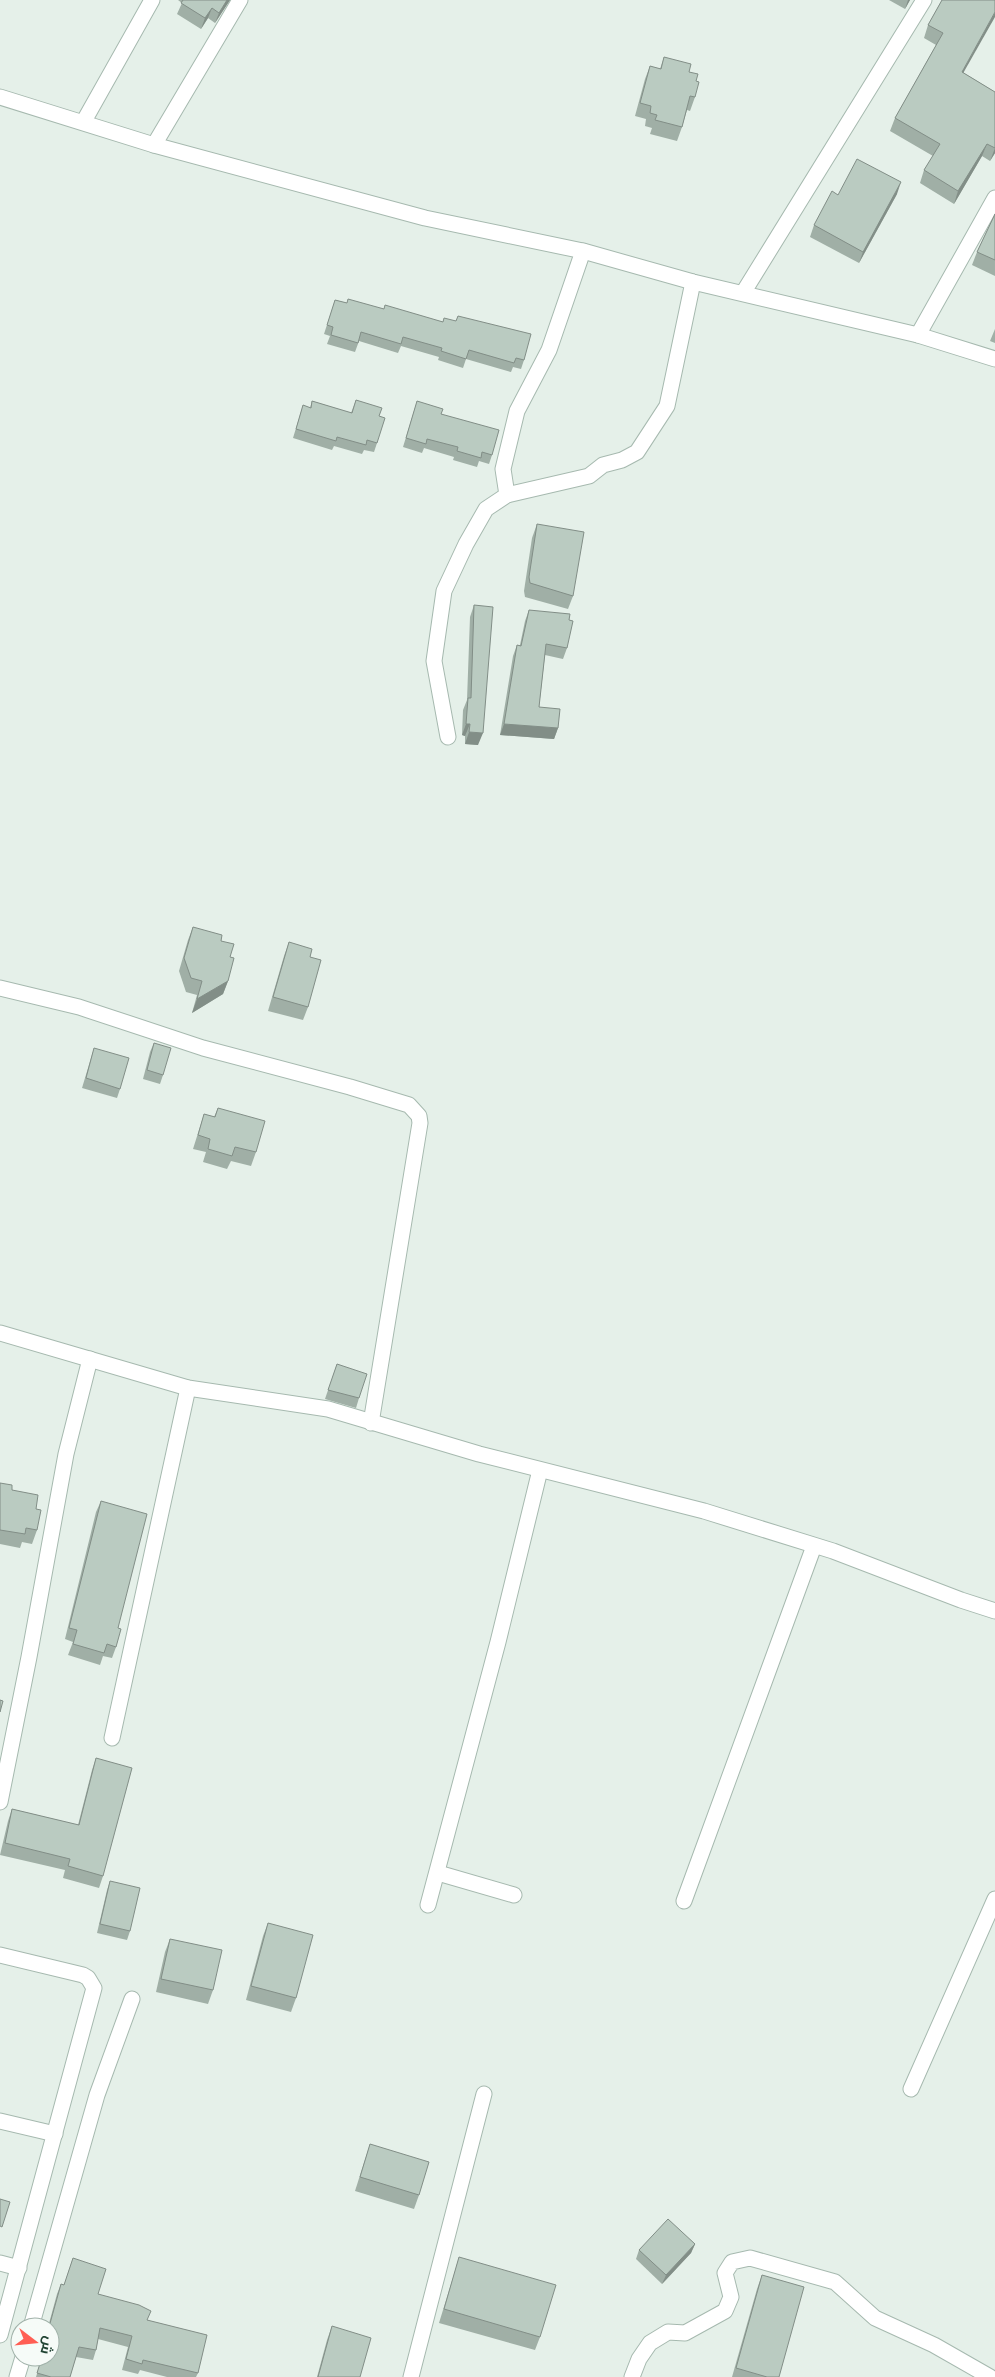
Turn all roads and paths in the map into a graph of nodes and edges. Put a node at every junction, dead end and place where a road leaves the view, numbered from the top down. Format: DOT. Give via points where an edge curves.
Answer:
graph roads {
  1 [pos="152,0"];
  2 [pos="240,0"];
  3 [pos="924,0"];
  4 [pos="0,97"];
  5 [pos="84,121"];
  6 [pos="154,145"];
  7 [pos="995,198"];
  8 [pos="583,251"];
  9 [pos="694,282"];
  10 [pos="743,293"];
  11 [pos="918,335"];
  12 [pos="995,359"];
  13 [pos="508,495"];
  14 [pos="448,737"];
  15 [pos="0,988"];
  16 [pos="0,1333"];
  17 [pos="90,1359"];
  18 [pos="188,1388"];
  19 [pos="371,1423"];
  20 [pos="540,1470"];
  21 [pos="814,1546"];
  22 [pos="995,1611"];
  23 [pos="112,1738"];
  24 [pos="0,1802"];
  25 [pos="438,1873"];
  26 [pos="514,1895"];
  27 [pos="995,1899"];
  28 [pos="684,1901"];
  29 [pos="428,1905"];
  30 [pos="0,1955"];
  31 [pos="132,1999"];
  32 [pos="911,2089"];
  33 [pos="484,2094"];
  34 [pos="0,2121"];
  35 [pos="55,2134"];
  36 [pos="0,2263"];
  37 [pos="18,2268"];
  38 [pos="34,2317"];
  39 [pos="0,2335"];
  40 [pos="411,2377"];
  41 [pos="632,2377"];
  42 [pos="990,2377"];
  1 -- 5 [label="street"];
  2 -- 6 [label="street"];
  3 -- 10 [label="street"];
  4 -- 5 [label="street"];
  5 -- 6 [label="street"];
  6 -- 8 [label="street" via="425,218"];
  7 -- 11 [label="street"];
  8 -- 9 [label="street"];
  8 -- 13 [label="street" via="549,350 517,410 502,469"];
  9 -- 10 [label="street"];
  9 -- 13 [label="street" via="667,406 637,452 603,465 589,476"];
  10 -- 11 [label="street"];
  11 -- 12 [label="street"];
  13 -- 14 [label="street" via="486,509 444,591 434,661"];
  15 -- 19 [label="street" via="78,1006 203,1048 350,1087 409,1105 415,1110 420,1123"];
  16 -- 17 [label="street"];
  17 -- 18 [label="street"];
  17 -- 24 [label="street" via="66,1454"];
  18 -- 19 [label="street" via="328,1410"];
  18 -- 23 [label="street"];
  19 -- 20 [label="street"];
  20 -- 21 [label="street" via="704,1511"];
  20 -- 25 [label="street"];
  21 -- 22 [label="street"];
  21 -- 28 [label="street"];
  25 -- 26 [label="street"];
  25 -- 29 [label="street"];
  27 -- 32 [label="street"];
  30 -- 35 [label="street" via="83,1975 94,1988"];
  31 -- 38 [label="street" via="97,2095"];
  33 -- 40 [label="street"];
  34 -- 35 [label="street"];
  35 -- 37 [label="street"];
  36 -- 37 [label="street"];
  37 -- 39 [label="street"];
  41 -- 42 [label="street" via="650,2343 668,2332 685,2332 725,2311 731,2297 725,2273 732,2262 750,2258 835,2282 875,2318 934,2345"];
}
